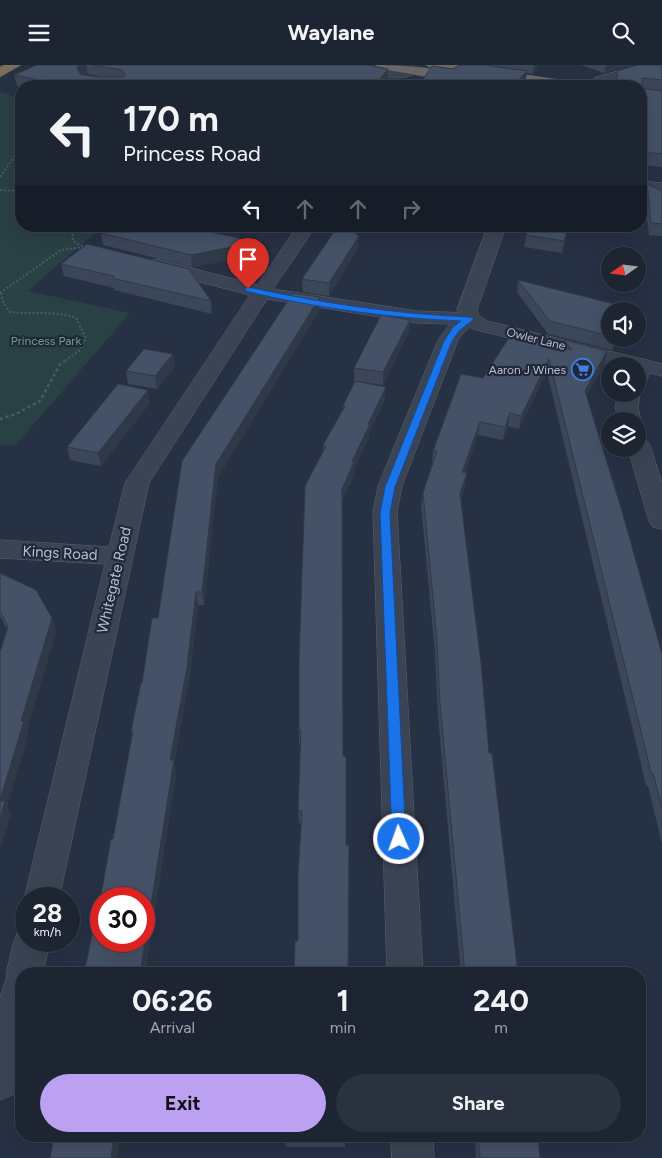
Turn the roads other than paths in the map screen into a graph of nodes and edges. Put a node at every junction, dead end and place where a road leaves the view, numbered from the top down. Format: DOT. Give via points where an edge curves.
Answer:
graph roads {
  1 [pos="14,65"];
  2 [pos="342,65"];
  3 [pos="382,65"];
  4 [pos="433,65"];
  5 [pos="653,65"];
  6 [pos="413,70"];
  7 [pos="0,73"];
  8 [pos="473,80"];
  9 [pos="524,80"];
  10 [pos="602,80"];
  11 [pos="647,187"];
  12 [pos="662,188"];
  13 [pos="303,232"];
  14 [pos="495,232"];
  15 [pos="136,260"];
  16 [pos="261,293"];
  17 [pos="470,319"];
  18 [pos="647,371"];
  19 [pos="642,457"];
  20 [pos="662,521"];
  21 [pos="0,549"];
  22 [pos="120,556"];
  23 [pos="44,887"];
  24 [pos="29,952"];
  25 [pos="26,967"];
  26 [pos="405,967"];
  27 [pos="15,1014"];
  28 [pos="0,1080"];
  29 [pos="412,1142"];
  30 [pos="413,1158"];
  1 -- 7 [label="highway"];
  2 -- 6 [label="street" via="392,73"];
  3 -- 6 [label="highway"];
  4 -- 9 [label="highway"];
  5 -- 10 [label="street"];
  6 -- 8 [label="highway"];
  11 -- 12 [label="street"];
  13 -- 16 [label="street, Whitegate Road"];
  14 -- 17 [label="street" via="467,310"];
  15 -- 16 [label="street, Owler Lane"];
  16 -- 17 [label="street, Owler Lane" via="417,317"];
  16 -- 22 [label="street, Whitegate Road" via="138,483"];
  17 -- 18 [label="street, Owler Lane" via="480,325"];
  17 -- 26 [label="street" via="456,329 448,341 390,487 385,513"];
  19 -- 20 [label="street"];
  21 -- 22 [label="street, Kings Road"];
  22 -- 23 [label="street, Whitegate Road"];
  24 -- 25 [label="street"];
  27 -- 28 [label="street"];
  29 -- 30 [label="street"];
}
